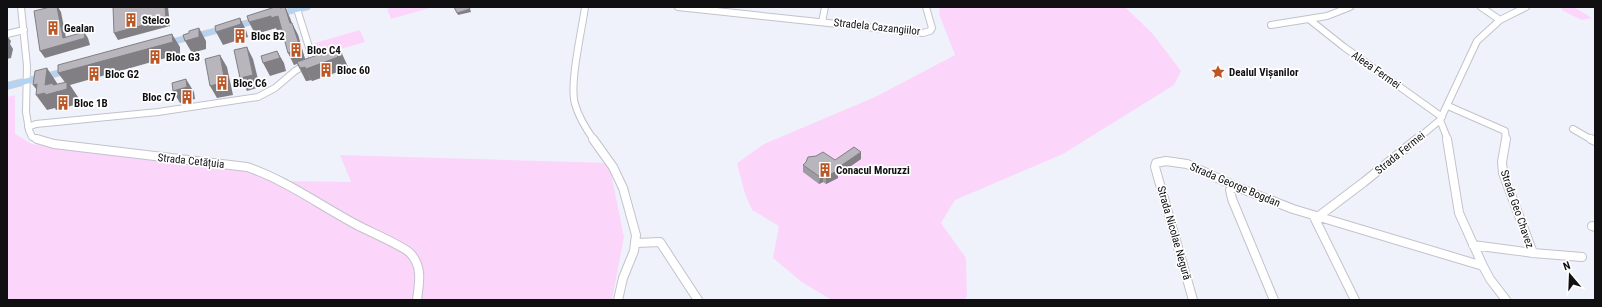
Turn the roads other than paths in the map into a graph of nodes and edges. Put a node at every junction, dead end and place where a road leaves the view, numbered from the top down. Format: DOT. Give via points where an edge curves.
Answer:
graph roads {
  1 [pos="21,7"];
  2 [pos="585,7"];
  3 [pos="678,7"];
  4 [pos="825,7"];
  5 [pos="926,7"];
  6 [pos="1350,7"];
  7 [pos="1481,7"];
  8 [pos="1526,7"];
  9 [pos="299,8"];
  10 [pos="1500,20"];
  11 [pos="1311,21"];
  12 [pos="822,22"];
  13 [pos="1271,26"];
  14 [pos="24,30"];
  15 [pos="7,34"];
  16 [pos="154,45"];
  17 [pos="77,66"];
  18 [pos="27,79"];
  19 [pos="7,82"];
  20 [pos="7,86"];
  21 [pos="1448,106"];
  22 [pos="1441,118"];
  23 [pos="28,127"];
  24 [pos="1573,129"];
  25 [pos="1595,141"];
  26 [pos="1155,167"];
  27 [pos="1236,187"];
  28 [pos="1317,216"];
  29 [pos="637,243"];
  30 [pos="1473,245"];
  31 [pos="1533,254"];
  32 [pos="1582,257"];
  33 [pos="1483,266"];
  34 [pos="417,300"];
  35 [pos="618,300"];
  36 [pos="698,300"];
  37 [pos="1192,300"];
  38 [pos="1274,300"];
  39 [pos="1355,300"];
  40 [pos="1506,300"];
  1 -- 14 [label="street"];
  2 -- 29 [label="street" via="573,90 574,104 583,124 623,188"];
  3 -- 12 [label="street"];
  4 -- 12 [label="street"];
  5 -- 12 [label="street, Stradela Cazangiilor" via="932,25 927,32"];
  6 -- 11 [label="street"];
  7 -- 10 [label="street"];
  8 -- 10 [label="street, Strada Fermei"];
  9 -- 16 [label="main road"];
  9 -- 23 [label="street" via="314,60 276,88 258,97"];
  10 -- 21 [label="street, Strada Fermei" via="1477,40"];
  11 -- 13 [label="street"];
  11 -- 22 [label="street, Aleea Fermei"];
  14 -- 15 [label="street"];
  14 -- 18 [label="street"];
  17 -- 18 [label="main road"];
  18 -- 19 [label="main road"];
  18 -- 20 [label="main road"];
  18 -- 23 [label="street"];
  21 -- 22 [label="street, Strada Fermei"];
  21 -- 31 [label="street, Strada Geo Chavez" via="1505,131 1501,164 1503,173"];
  22 -- 28 [label="street, Strada Fermei" via="1364,182"];
  22 -- 30 [label="street" via="1445,128 1459,212"];
  23 -- 34 [label="street, Strada Cetățuia" via="32,137 54,144 246,167 265,173 410,252 418,264 420,275"];
  24 -- 25 [label="street"];
  26 -- 27 [label="street, Strada George Bogdan" via="1156,163 1161,161 1180,162"];
  26 -- 37 [label="street, Strada Nicolae Negură"];
  27 -- 28 [label="street, Strada George Bogdan"];
  27 -- 38 [label="street" via="1230,190 1232,199"];
  28 -- 33 [label="street, Strada George Bogdan"];
  28 -- 39 [label="street" via="1315,219"];
  29 -- 35 [label="street" via="624,275"];
  29 -- 36 [label="street" via="660,242"];
  30 -- 31 [label="street, Strada Geo Chavez"];
  30 -- 33 [label="street"];
  31 -- 32 [label="street, Strada Geo Chavez"];
  33 -- 40 [label="street" via="1490,280"];
}
